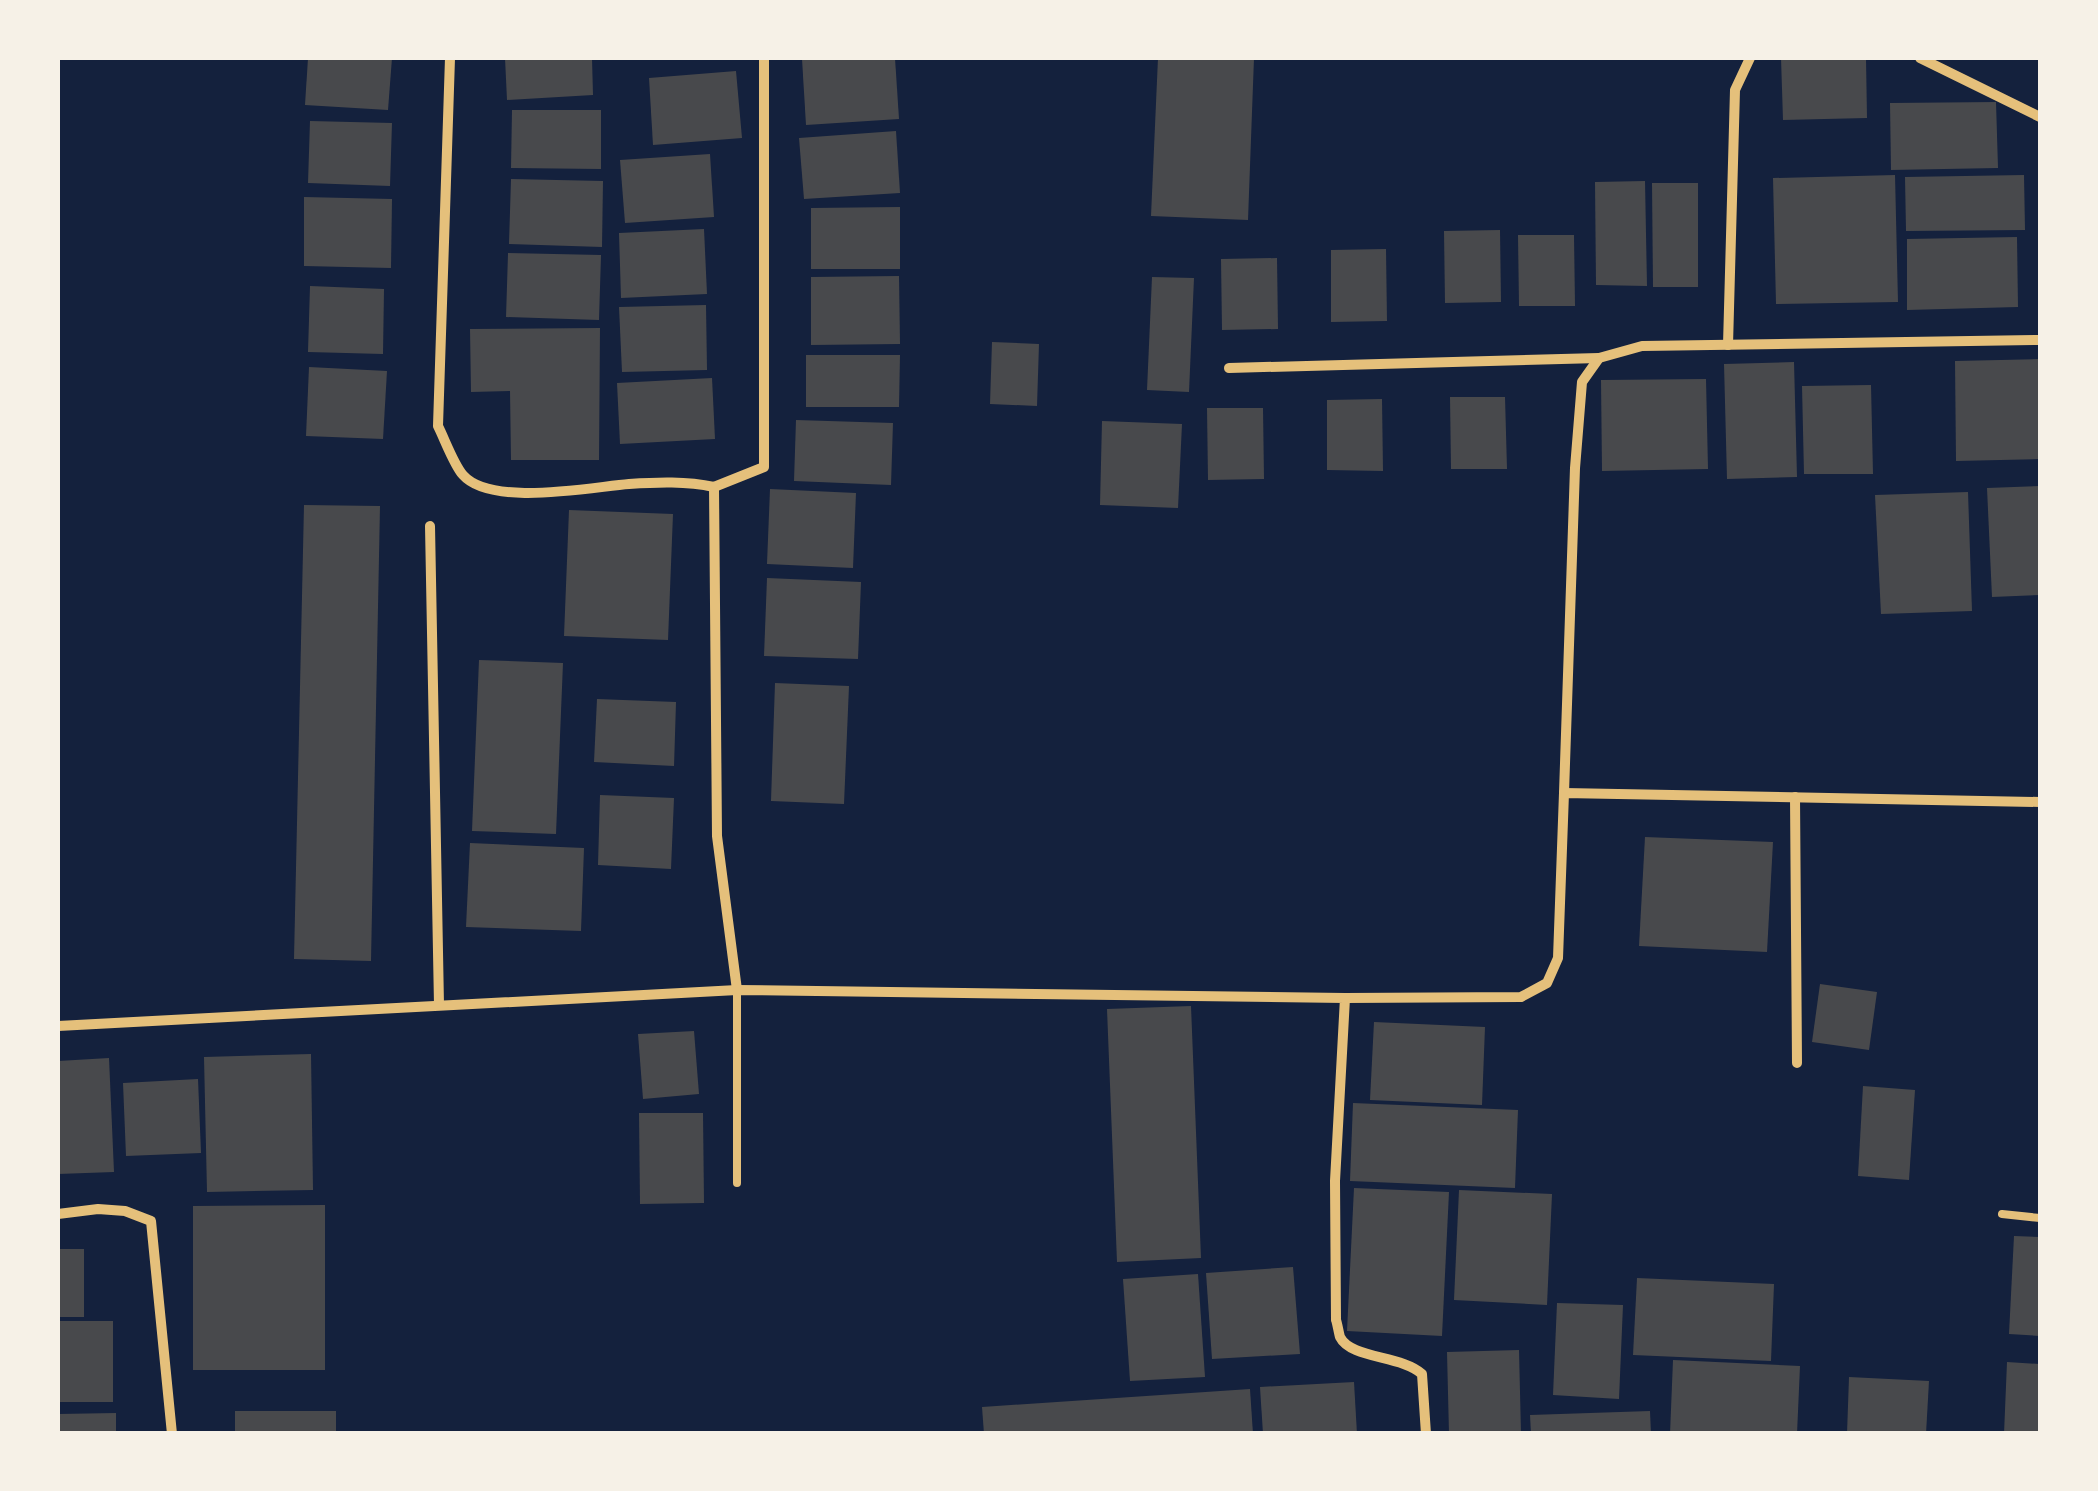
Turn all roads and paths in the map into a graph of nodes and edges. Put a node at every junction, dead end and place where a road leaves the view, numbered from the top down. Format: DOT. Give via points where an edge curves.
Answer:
graph roads {
  1 [pos="450,58"];
  2 [pos="764,58"];
  3 [pos="1750,58"];
  4 [pos="1920,58"];
  5 [pos="2040,117"];
  6 [pos="2040,340"];
  7 [pos="1728,346"];
  8 [pos="1599,358"];
  9 [pos="1228,368"];
  10 [pos="714,487"];
  11 [pos="430,526"];
  12 [pos="1564,792"];
  13 [pos="1795,797"];
  14 [pos="2040,802"];
  15 [pos="737,990"];
  16 [pos="1345,998"];
  17 [pos="440,1005"];
  18 [pos="58,1026"];
  19 [pos="1797,1062"];
  20 [pos="737,1183"];
  21 [pos="58,1214"];
  22 [pos="2002,1214"];
  23 [pos="2040,1218"];
  24 [pos="172,1434"];
  25 [pos="1426,1434"];
  1 -- 10 [label="street" via="438,426 463,476 481,486 532,494 629,484"];
  2 -- 10 [label="street" via="764,467"];
  3 -- 7 [label="street" via="1735,90"];
  4 -- 5 [label="street"];
  6 -- 7 [label="street"];
  7 -- 8 [label="street" via="1642,346"];
  8 -- 9 [label="street"];
  8 -- 12 [label="street" via="1582,382 1575,468"];
  10 -- 15 [label="street" via="717,836"];
  11 -- 17 [label="street"];
  12 -- 13 [label="street"];
  12 -- 16 [label="street" via="1558,958 1546,983 1521,997"];
  13 -- 14 [label="street"];
  13 -- 19 [label="street"];
  15 -- 16 [label="street"];
  15 -- 17 [label="street"];
  15 -- 20 [label="lane"];
  16 -- 25 [label="street" via="1336,1320 1349,1348 1412,1365 1422,1374"];
  17 -- 18 [label="street"];
  21 -- 24 [label="street" via="125,1211 151,1222"];
  22 -- 23 [label="lane"];
}
